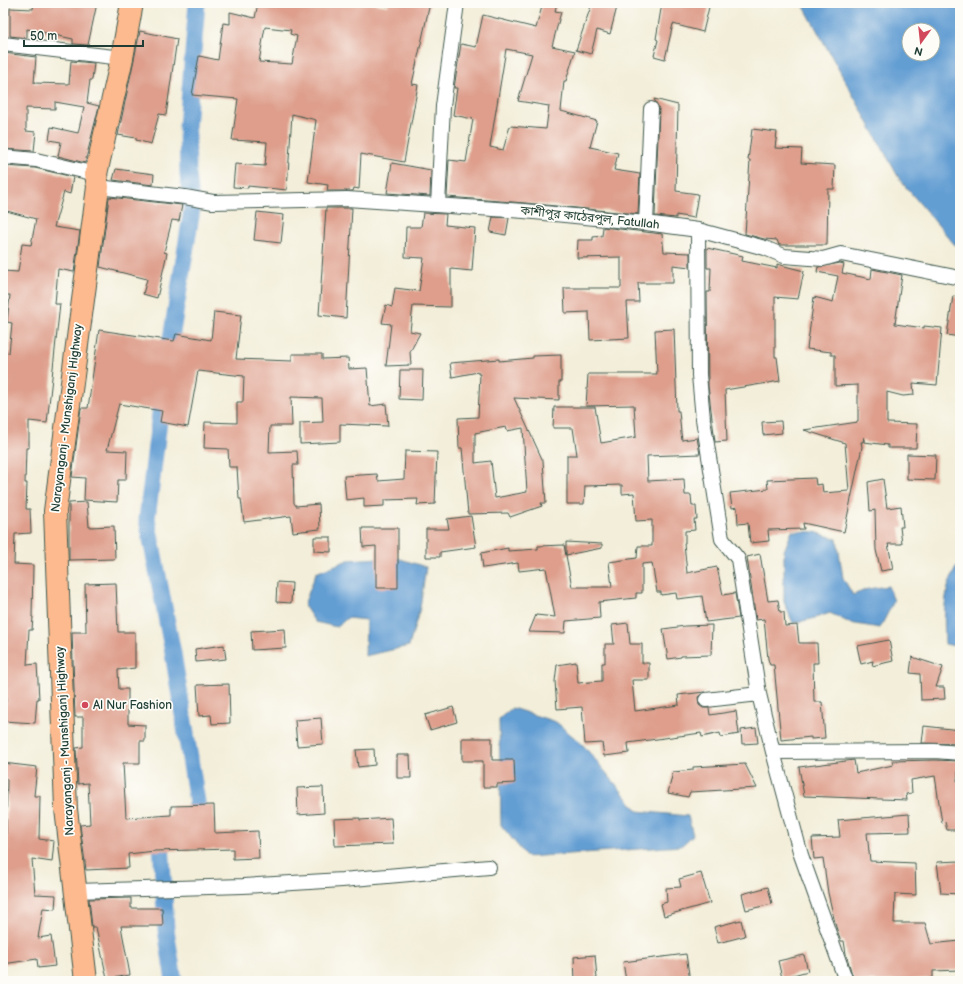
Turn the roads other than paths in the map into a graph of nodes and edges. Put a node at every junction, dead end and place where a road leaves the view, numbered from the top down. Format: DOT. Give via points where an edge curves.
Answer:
graph roads {
  1 [pos="132,3"];
  2 [pos="457,3"];
  3 [pos="3,44"];
  4 [pos="122,58"];
  5 [pos="651,109"];
  6 [pos="3,157"];
  7 [pos="97,181"];
  8 [pos="438,205"];
  9 [pos="646,223"];
  10 [pos="698,230"];
  11 [pos="960,278"];
  12 [pos="759,694"];
  13 [pos="706,700"];
  14 [pos="773,752"];
  15 [pos="960,753"];
  16 [pos="489,867"];
  17 [pos="76,892"];
  18 [pos="86,981"];
  19 [pos="846,981"];
  1 -- 4 [label="main road, Narayanganj - Munshiganj Highway"];
  2 -- 8 [label="street" via="443,106"];
  3 -- 4 [label="street"];
  4 -- 7 [label="main road, Narayanganj - Munshiganj Highway"];
  5 -- 9 [label="street"];
  6 -- 7 [label="street, কাশীপুর কাঠেরপুল, Fatullah" via="36,160"];
  7 -- 8 [label="street, কাশীপুর কাঠেরপুল, Fatullah" via="213,202 347,199"];
  7 -- 17 [label="main road, Narayanganj - Munshiganj Highway" via="55,511 66,809"];
  8 -- 9 [label="street, কাশীপুর কাঠেরপুল, Fatullah"];
  9 -- 10 [label="street, কাশীপুর কাঠেরপুল, Fatullah"];
  10 -- 11 [label="street, কাশীপুর কাঠেরপুল, Fatullah" via="765,248 784,256 823,259 842,254"];
  10 -- 12 [label="street" via="699,375 703,419 722,539 738,559"];
  12 -- 13 [label="street"];
  12 -- 14 [label="street"];
  14 -- 15 [label="street"];
  14 -- 19 [label="street" via="801,855"];
  16 -- 17 [label="street" via="342,880"];
  17 -- 18 [label="main road, Narayanganj - Munshiganj Highway"];
}
